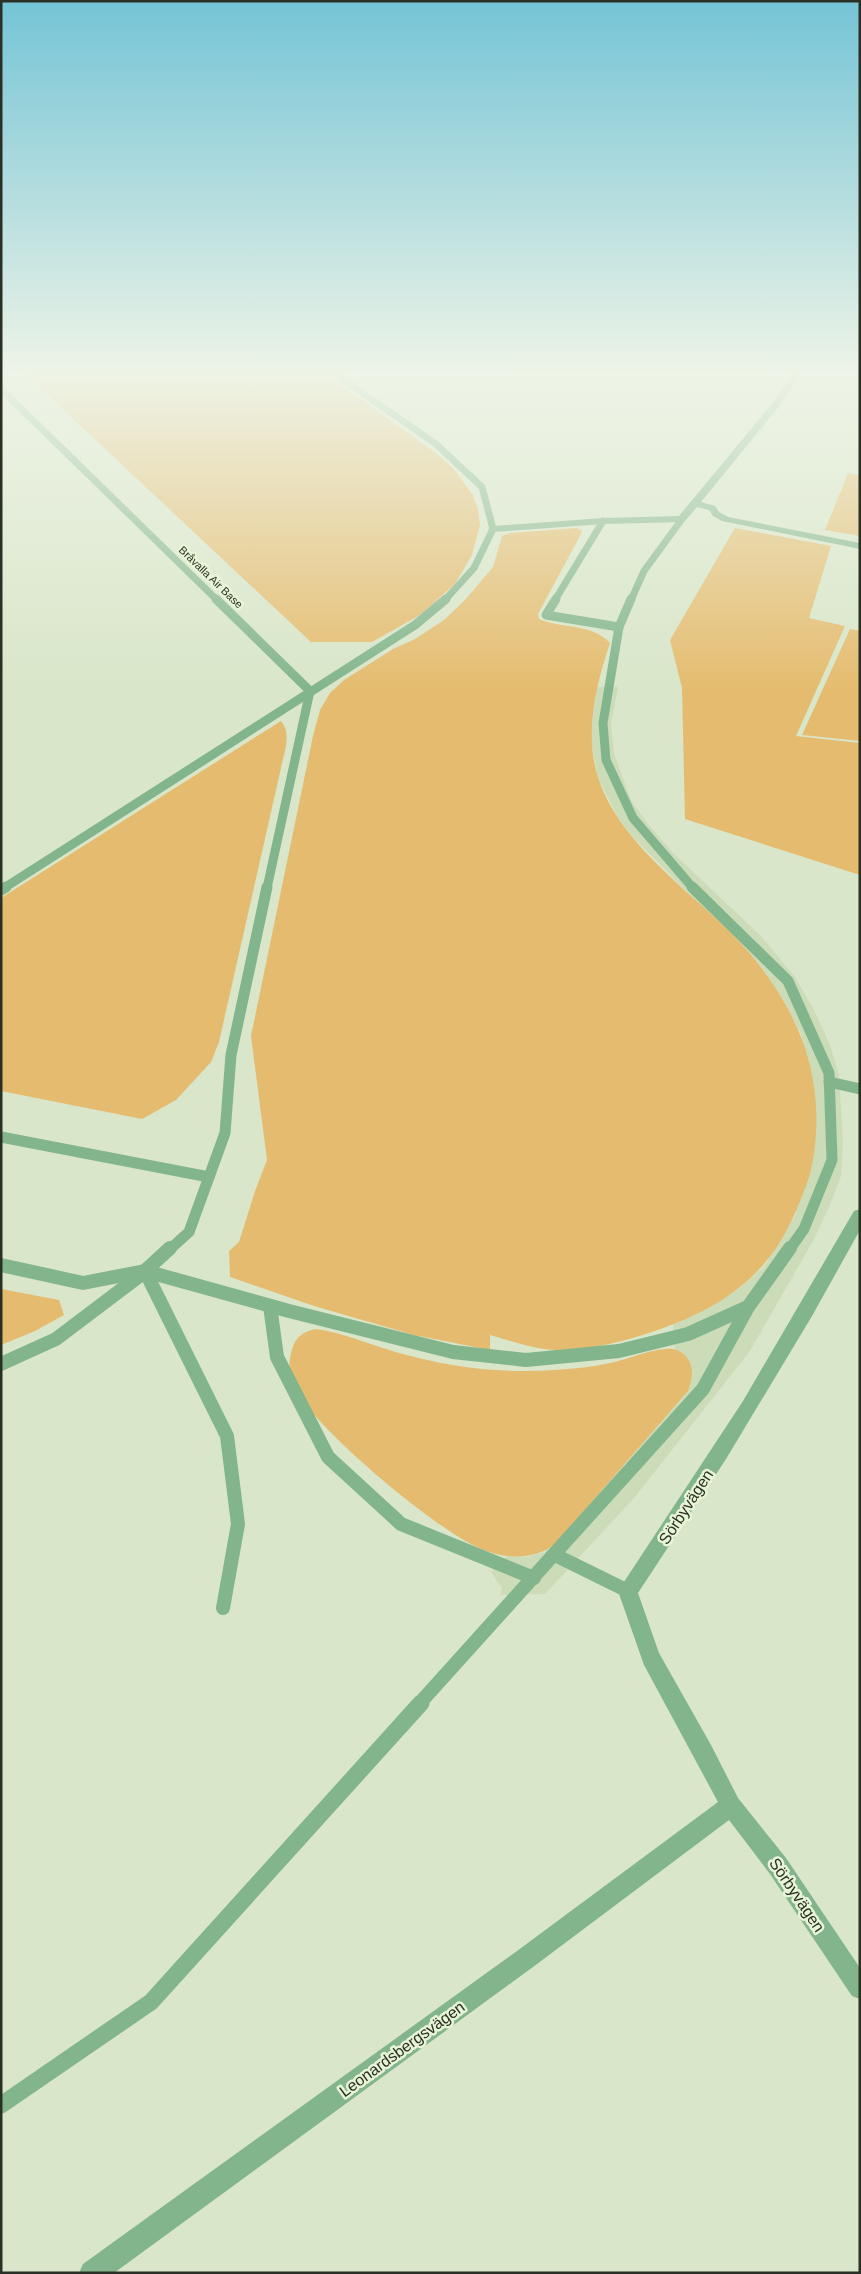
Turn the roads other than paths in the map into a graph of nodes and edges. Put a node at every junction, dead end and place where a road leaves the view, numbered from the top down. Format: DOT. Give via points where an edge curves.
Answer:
graph roads {
  1 [pos="92,477"];
  2 [pos="471,477"];
  3 [pos="718,477"];
  4 [pos="696,504"];
  5 [pos="682,519"];
  6 [pos="603,521"];
  7 [pos="493,529"];
  8 [pos="860,546"];
  9 [pos="618,627"];
  10 [pos="310,691"];
  11 [pos="1,890"];
  12 [pos="829,1082"];
  13 [pos="860,1089"];
  14 [pos="1,1138"];
  15 [pos="209,1176"];
  16 [pos="860,1214"];
  17 [pos="1,1266"];
  18 [pos="145,1271"];
  19 [pos="270,1306"];
  20 [pos="748,1307"];
  21 [pos="1,1364"];
  22 [pos="555,1555"];
  23 [pos="534,1578"];
  24 [pos="628,1592"];
  25 [pos="223,1608"];
  26 [pos="731,1805"];
  27 [pos="860,1988"];
  28 [pos="1,2105"];
  29 [pos="92,2273"];
  1 -- 10 [label="lane, Bråvalla Air Base"];
  2 -- 7 [label="lane" via="482,487"];
  3 -- 4 [label="street"];
  4 -- 5 [label="street"];
  4 -- 8 [label="street" via="712,508 725,519"];
  5 -- 6 [label="street"];
  5 -- 9 [label="lane" via="644,571"];
  6 -- 7 [label="street"];
  6 -- 9 [label="lane" via="546,615"];
  7 -- 10 [label="lane" via="474,568 445,600 415,625"];
  9 -- 12 [label="lane" via="603,723 606,760 633,818 688,883 788,980 829,1073"];
  10 -- 11 [label="lane"];
  10 -- 15 [label="lane" via="231,1054 225,1133"];
  12 -- 13 [label="lane"];
  12 -- 20 [label="lane" via="832,1160 804,1229"];
  14 -- 15 [label="lane"];
  15 -- 18 [label="lane" via="189,1232"];
  16 -- 24 [label="street, Sörbyvägen" via="729,1440"];
  17 -- 18 [label="lane" via="83,1283"];
  18 -- 19 [label="lane"];
  18 -- 21 [label="lane" via="56,1339"];
  18 -- 25 [label="lane" via="227,1436 238,1524"];
  19 -- 20 [label="lane" via="454,1352 526,1360 619,1351 688,1334"];
  19 -- 23 [label="lane" via="277,1357 328,1457 401,1524"];
  20 -- 22 [label="lane" via="702,1389"];
  22 -- 23 [label="lane"];
  22 -- 24 [label="lane"];
  23 -- 28 [label="lane" via="151,2002"];
  24 -- 26 [label="street, Sörbyvägen" via="651,1658"];
  26 -- 27 [label="street, Sörbyvägen" via="778,1866"];
  26 -- 29 [label="street, Leonardsbergsvägen" via="525,1959"];
}
